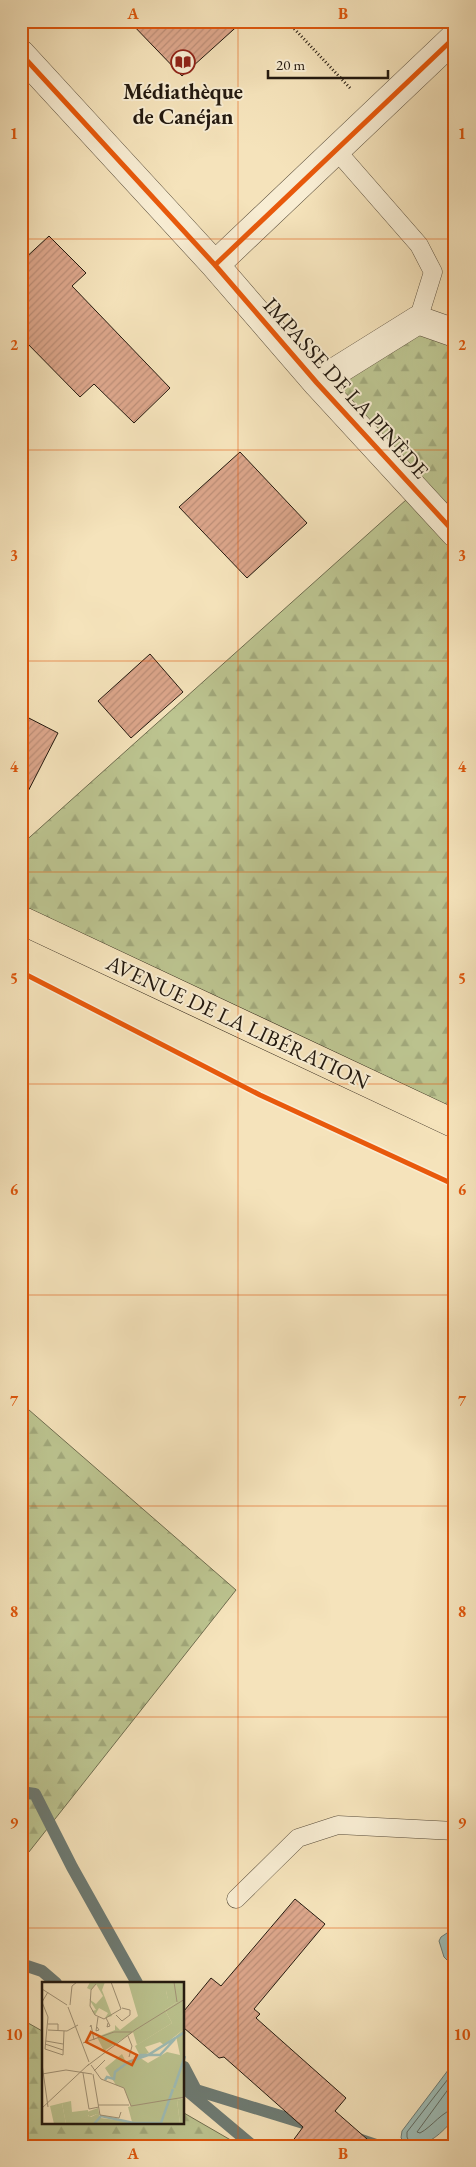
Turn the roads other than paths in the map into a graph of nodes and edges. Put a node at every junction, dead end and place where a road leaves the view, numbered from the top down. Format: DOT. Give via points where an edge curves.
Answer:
graph roads {
  1 [pos="455,37"];
  2 [pos="21,54"];
  3 [pos="336,150"];
  4 [pos="215,265"];
  5 [pos="418,320"];
  6 [pos="455,333"];
  7 [pos="317,382"];
  8 [pos="455,533"];
  9 [pos="21,920"];
  10 [pos="455,1124"];
  11 [pos="455,1831"];
  12 [pos="236,1899"];
  1 -- 3 [label="street"];
  2 -- 4 [label="street, IMPASSE DE LA PINÈDE"];
  3 -- 4 [label="street"];
  3 -- 5 [label="lane" via="419,245 433,272"];
  4 -- 7 [label="street, IMPASSE DE LA PINÈDE"];
  5 -- 6 [label="street"];
  5 -- 7 [label="street"];
  7 -- 8 [label="street, IMPASSE DE LA PINÈDE"];
  9 -- 10 [label="main road, AVENUE DE LA LIBÉRATION"];
  11 -- 12 [label="lane" via="338,1825 298,1838"];
}
